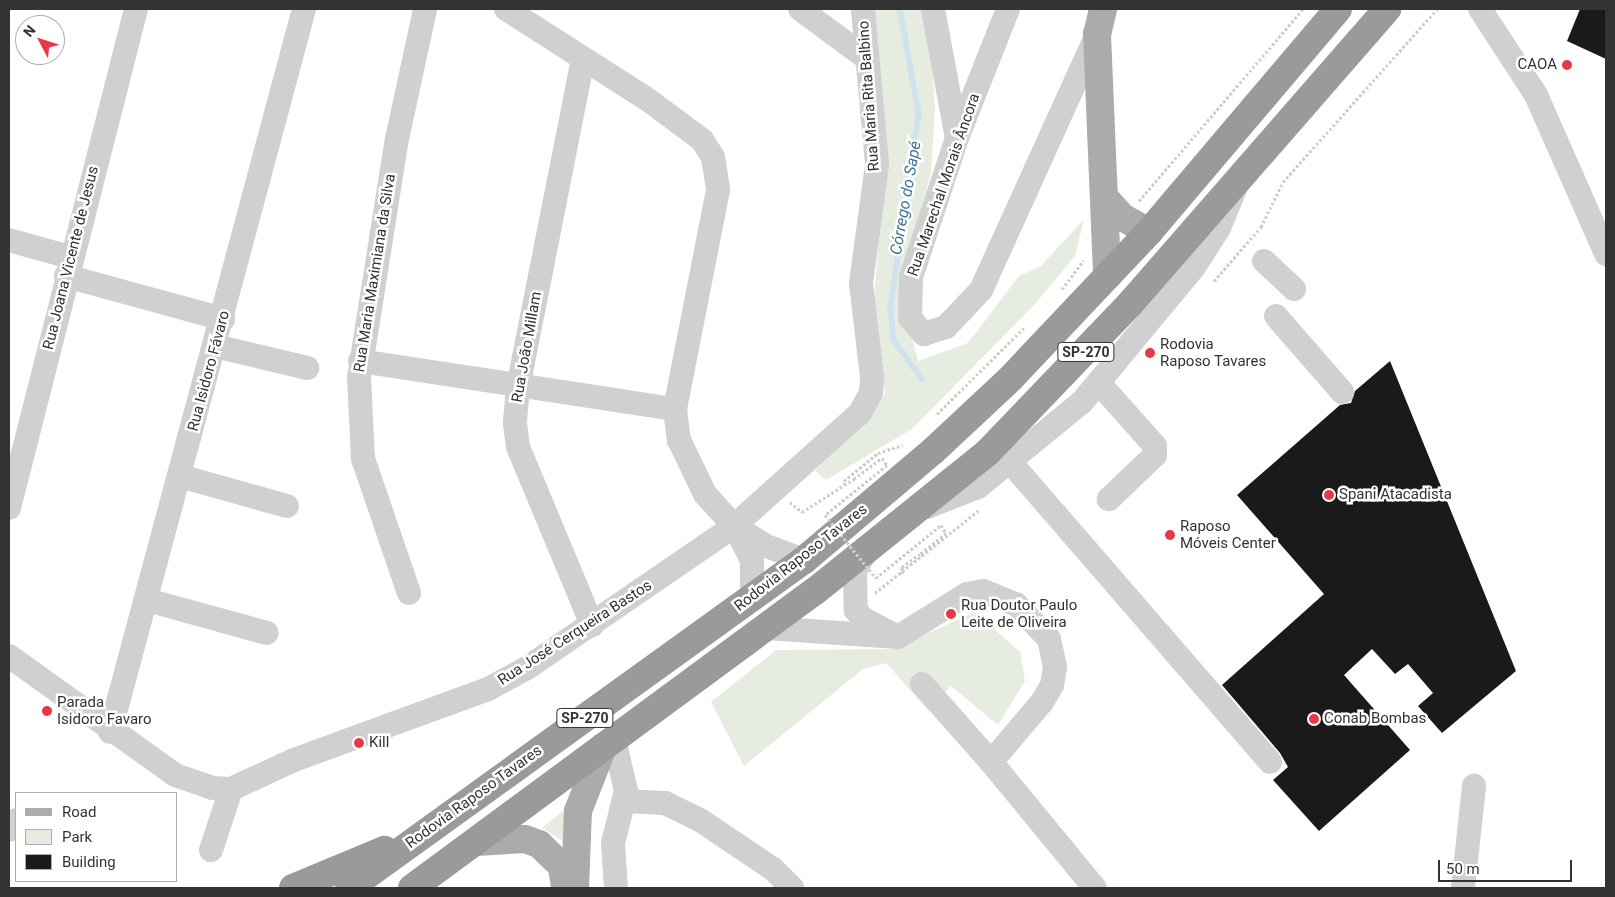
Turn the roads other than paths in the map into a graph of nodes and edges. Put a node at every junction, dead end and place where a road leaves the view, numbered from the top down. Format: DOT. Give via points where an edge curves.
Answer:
graph roads {
  1 [pos="136,9"];
  2 [pos="304,9"];
  3 [pos="425,9"];
  4 [pos="506,9"];
  5 [pos="800,9"];
  6 [pos="863,9"];
  7 [pos="932,9"];
  8 [pos="1008,9"];
  9 [pos="1338,9"];
  10 [pos="1387,9"];
  11 [pos="1480,9"];
  12 [pos="1100,21"];
  13 [pos="865,57"];
  14 [pos="583,59"];
  15 [pos="958,138"];
  16 [pos="1240,177"];
  17 [pos="1111,205"];
  18 [pos="1149,232"];
  19 [pos="9,240"];
  20 [pos="1606,254"];
  21 [pos="1264,261"];
  22 [pos="68,267"];
  23 [pos="1106,276"];
  24 [pos="1294,289"];
  25 [pos="1276,316"];
  26 [pos="223,319"];
  27 [pos="215,346"];
  28 [pos="360,361"];
  29 [pos="307,368"];
  30 [pos="1099,383"];
  31 [pos="518,387"];
  32 [pos="871,392"];
  33 [pos="1342,392"];
  34 [pos="675,409"];
  35 [pos="1012,464"];
  36 [pos="180,476"];
  37 [pos="1109,499"];
  38 [pos="287,506"];
  39 [pos="9,508"];
  40 [pos="916,511"];
  41 [pos="734,526"];
  42 [pos="864,554"];
  43 [pos="804,560"];
  44 [pos="409,593"];
  45 [pos="752,599"];
  46 [pos="147,600"];
  47 [pos="592,625"];
  48 [pos="766,628"];
  49 [pos="267,634"];
  50 [pos="898,637"];
  51 [pos="9,656"];
  52 [pos="922,684"];
  53 [pos="110,732"];
  54 [pos="609,743"];
  55 [pos="991,762"];
  56 [pos="1270,762"];
  57 [pos="1474,786"];
  58 [pos="231,789"];
  59 [pos="624,801"];
  60 [pos="418,837"];
  61 [pos="476,842"];
  62 [pos="211,850"];
  63 [pos="293,888"];
  64 [pos="349,888"];
  65 [pos="412,888"];
  66 [pos="565,888"];
  67 [pos="575,888"];
  68 [pos="616,888"];
  69 [pos="792,888"];
  70 [pos="1095,888"];
  71 [pos="1463,888"];
  1 -- 22 [label="street, Rua Joana Vicente de Jesus"];
  2 -- 26 [label="street, Rua Isidoro Fávaro"];
  3 -- 28 [label="street, Rua Maria Maximiana da Silva" via="397,139"];
  4 -- 14 [label="street"];
  5 -- 13 [label="street"];
  6 -- 13 [label="street, Rua Maria Rita Balbino"];
  7 -- 15 [label="street"];
  8 -- 15 [label="street, Rua Marechal Morais Âncora"];
  9 -- 18 [label="highway, Rodovia Raposo Tavares / SP-270"];
  10 -- 16 [label="highway, SP-270"];
  11 -- 20 [label="street" via="1536,95"];
  12 -- 15 [label="street, Rua Marechal Morais Âncora" via="981,290 946,327 924,334 910,318 911,277"];
  12 -- 17 [label="main road"];
  13 -- 32 [label="street, Rua Maria Rita Balbino" via="877,164 861,283"];
  14 -- 31 [label="street, Rua João Millam"];
  14 -- 34 [label="street" via="702,140 717,171 714,218"];
  16 -- 30 [label="street" via="1219,228 1194,267"];
  16 -- 40 [label="highway, SP-270" via="1042,398 987,453"];
  17 -- 18 [label="main road"];
  17 -- 23 [label="main road"];
  18 -- 23 [label="highway, Rodovia Raposo Tavares / SP-270"];
  19 -- 22 [label="street"];
  21 -- 24 [label="street"];
  22 -- 26 [label="street"];
  22 -- 39 [label="street, Rua Joana Vicente de Jesus"];
  23 -- 43 [label="highway, Rodovia Raposo Tavares / SP-270" via="998,391"];
  25 -- 33 [label="street"];
  26 -- 27 [label="street, Rua Isidoro Fávaro"];
  27 -- 29 [label="street"];
  27 -- 36 [label="street, Rua Isidoro Fávaro"];
  28 -- 31 [label="street"];
  28 -- 44 [label="street, Rua Maria Maximiana da Silva" via="364,459"];
  30 -- 35 [label="street"];
  30 -- 37 [label="street" via="1155,446 1155,455"];
  31 -- 34 [label="street"];
  31 -- 47 [label="street, Rua João Millam" via="518,447"];
  32 -- 41 [label="street, Rua José Cerqueira Bastos" via="860,413"];
  34 -- 41 [label="street" via="688,465 705,494"];
  35 -- 40 [label="street" via="978,487"];
  35 -- 56 [label="street"];
  36 -- 38 [label="street"];
  36 -- 46 [label="street, Rua Isidoro Fávaro"];
  40 -- 42 [label="highway, SP-270"];
  41 -- 43 [label="street" via="766,546"];
  41 -- 45 [label="street" via="752,560"];
  41 -- 47 [label="street, Rua José Cerqueira Bastos"];
  42 -- 48 [label="highway, SP-270"];
  42 -- 50 [label="street" via="855,571 855,606 862,618"];
  43 -- 45 [label="highway, Rodovia Raposo Tavares / SP-270"];
  45 -- 60 [label="highway, Rodovia Raposo Tavares / SP-270"];
  46 -- 49 [label="street"];
  46 -- 53 [label="street, Rua Isidoro Fávaro"];
  47 -- 58 [label="street, Rua José Cerqueira Bastos" via="488,689 294,760"];
  48 -- 50 [label="street"];
  48 -- 54 [label="highway, SP-270"];
  50 -- 55 [label="street" via="944,605 983,591 1016,604 1048,639 1055,667 1052,684"];
  51 -- 53 [label="street"];
  52 -- 55 [label="street"];
  53 -- 58 [label="street" via="190,782"];
  54 -- 59 [label="street"];
  54 -- 61 [label="highway, SP-270"];
  54 -- 67 [label="main road" via="578,810"];
  55 -- 70 [label="street"];
  57 -- 71 [label="street"];
  58 -- 62 [label="street"];
  59 -- 68 [label="street" via="613,843"];
  59 -- 69 [label="street" via="665,803 700,820 774,869"];
  60 -- 63 [label="highway"];
  60 -- 64 [label="highway, Rodovia Raposo Tavares / SP-270"];
  61 -- 65 [label="highway, SP-270"];
  61 -- 66 [label="main road" via="525,839 539,844 562,866"];
}
